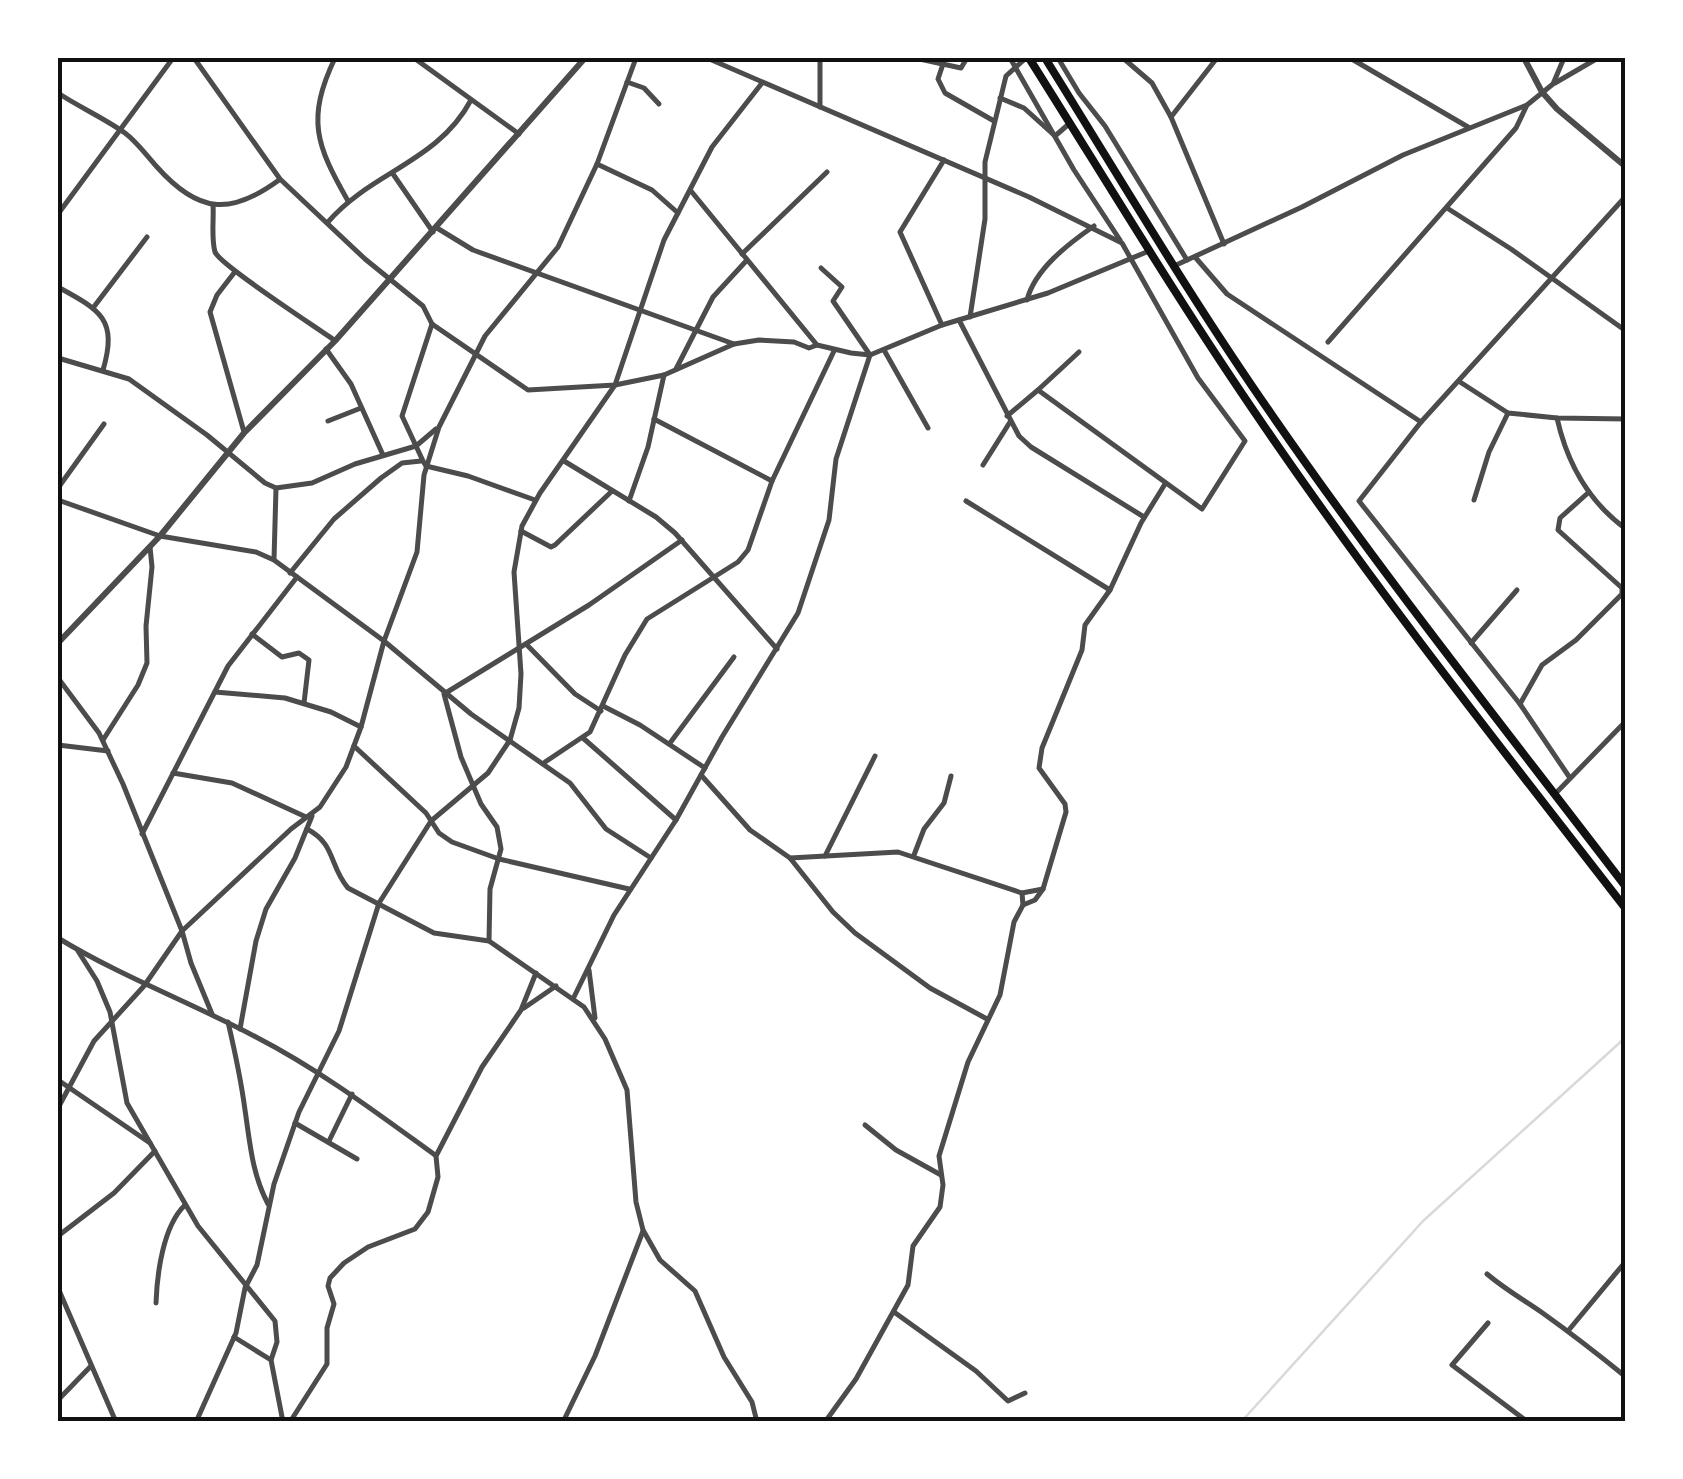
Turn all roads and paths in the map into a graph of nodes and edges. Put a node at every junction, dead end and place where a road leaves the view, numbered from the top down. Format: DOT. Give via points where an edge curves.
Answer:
graph roads {
  1 [pos="173,58"];
  2 [pos="334,58"];
  3 [pos="414,58"];
  4 [pos="585,58"];
  5 [pos="636,58"];
  6 [pos="711,58"];
  7 [pos="820,58"];
  8 [pos="914,58"];
  9 [pos="967,58"];
  10 [pos="1010,58"];
  11 [pos="1028,58"];
  12 [pos="1045,58"];
  13 [pos="1058,58"];
  14 [pos="1126,58"];
  15 [pos="1217,58"];
  16 [pos="1350,58"];
  17 [pos="1524,58"];
  18 [pos="1564,58"];
  19 [pos="1598,58"];
  20 [pos="199,60"];
  21 [pos="943,64"];
  22 [pos="1015,66"];
  23 [pos="627,82"];
  24 [pos="762,84"];
  25 [pos="1553,84"];
  26 [pos="1542,92"];
  27 [pos="58,93"];
  28 [pos="1000,98"];
  29 [pos="471,100"];
  30 [pos="659,104"];
  31 [pos="1526,105"];
  32 [pos="820,107"];
  33 [pos="1171,117"];
  34 [pos="995,121"];
  35 [pos="1070,122"];
  36 [pos="1468,127"];
  37 [pos="122,130"];
  38 [pos="519,134"];
  39 [pos="1054,136"];
  40 [pos="944,160"];
  41 [pos="597,164"];
  42 [pos="1128,166"];
  43 [pos="1626,168"];
  44 [pos="827,172"];
  45 [pos="394,174"];
  46 [pos="1118,174"];
  47 [pos="985,178"];
  48 [pos="280,179"];
  49 [pos="690,190"];
  50 [pos="1626,196"];
  51 [pos="348,202"];
  52 [pos="213,204"];
  53 [pos="1446,208"];
  54 [pos="678,213"];
  55 [pos="58,214"];
  56 [pos="328,222"];
  57 [pos="1094,226"];
  58 [pos="435,230"];
  59 [pos="147,237"];
  60 [pos="1122,243"];
  61 [pos="1224,244"];
  62 [pos="1149,250"];
  63 [pos="742,254"];
  64 [pos="1195,256"];
  65 [pos="1130,258"];
  66 [pos="748,260"];
  67 [pos="1187,260"];
  68 [pos="1174,266"];
  69 [pos="820,268"];
  70 [pos="234,273"];
  71 [pos="540,273"];
  72 [pos="389,278"];
  73 [pos="1552,279"];
  74 [pos="58,287"];
  75 [pos="1027,300"];
  76 [pos="94,308"];
  77 [pos="639,311"];
  78 [pos="970,317"];
  79 [pos="959,320"];
  80 [pos="432,324"];
  81 [pos="942,325"];
  82 [pos="694,329"];
  83 [pos="1626,332"];
  84 [pos="335,341"];
  85 [pos="1328,342"];
  86 [pos="734,344"];
  87 [pos="817,345"];
  88 [pos="326,350"];
  89 [pos="884,350"];
  90 [pos="834,351"];
  91 [pos="1079,352"];
  92 [pos="474,355"];
  93 [pos="870,355"];
  94 [pos="58,358"];
  95 [pos="104,370"];
  96 [pos="675,372"];
  97 [pos="664,375"];
  98 [pos="1460,382"];
  99 [pos="615,385"];
  100 [pos="1038,390"];
  101 [pos="362,408"];
  102 [pos="1508,412"];
  103 [pos="1558,418"];
  104 [pos="654,419"];
  105 [pos="1008,420"];
  106 [pos="1625,420"];
  107 [pos="328,421"];
  108 [pos="1422,422"];
  109 [pos="104,424"];
  110 [pos="439,427"];
  111 [pos="928,428"];
  112 [pos="244,433"];
  113 [pos="416,446"];
  114 [pos="229,454"];
  115 [pos="383,455"];
  116 [pos="564,461"];
  117 [pos="425,464"];
  118 [pos="982,466"];
  119 [pos="772,480"];
  120 [pos="1165,484"];
  121 [pos="58,488"];
  122 [pos="276,488"];
  123 [pos="611,492"];
  124 [pos="1588,492"];
  125 [pos="58,500"];
  126 [pos="535,500"];
  127 [pos="1474,500"];
  128 [pos="629,501"];
  129 [pos="966,501"];
  130 [pos="1144,518"];
  131 [pos="520,530"];
  132 [pos="1626,530"];
  133 [pos="160,536"];
  134 [pos="682,540"];
  135 [pos="150,546"];
  136 [pos="274,560"];
  137 [pos="294,575"];
  138 [pos="714,577"];
  139 [pos="1110,590"];
  140 [pos="1517,590"];
  141 [pos="252,634"];
  142 [pos="384,641"];
  143 [pos="58,643"];
  144 [pos="1471,644"];
  145 [pos="523,645"];
  146 [pos="777,650"];
  147 [pos="734,658"];
  148 [pos="58,678"];
  149 [pos="215,692"];
  150 [pos="444,694"];
  151 [pos="304,703"];
  152 [pos="1520,704"];
  153 [pos="602,708"];
  154 [pos="1626,720"];
  155 [pos="361,727"];
  156 [pos="583,738"];
  157 [pos="103,740"];
  158 [pos="510,740"];
  159 [pos="669,744"];
  160 [pos="58,745"];
  161 [pos="354,746"];
  162 [pos="108,751"];
  163 [pos="875,756"];
  164 [pos="543,762"];
  165 [pos="703,772"];
  166 [pos="174,773"];
  167 [pos="951,776"];
  168 [pos="1570,778"];
  169 [pos="473,784"];
  170 [pos="1555,794"];
  171 [pos="314,812"];
  172 [pos="306,817"];
  173 [pos="676,820"];
  174 [pos="432,821"];
  175 [pos="306,830"];
  176 [pos="142,834"];
  177 [pos="914,855"];
  178 [pos="825,856"];
  179 [pos="651,858"];
  180 [pos="790,858"];
  181 [pos="499,859"];
  182 [pos="1626,887"];
  183 [pos="630,889"];
  184 [pos="1043,890"];
  185 [pos="1022,894"];
  186 [pos="380,903"];
  187 [pos="1023,905"];
  188 [pos="1626,909"];
  189 [pos="182,931"];
  190 [pos="58,938"];
  191 [pos="489,941"];
  192 [pos="78,950"];
  193 [pos="588,966"];
  194 [pos="536,974"];
  195 [pos="144,986"];
  196 [pos="556,986"];
  197 [pos="573,999"];
  198 [pos="521,1010"];
  199 [pos="212,1014"];
  200 [pos="987,1018"];
  201 [pos="228,1022"];
  202 [pos="595,1022"];
  203 [pos="112,1024"];
  204 [pos="240,1029"];
  205 [pos="318,1070"];
  206 [pos="58,1080"];
  207 [pos="70,1090"];
  208 [pos="352,1094"];
  209 [pos="58,1108"];
  210 [pos="295,1123"];
  211 [pos="865,1125"];
  212 [pos="329,1142"];
  213 [pos="151,1143"];
  214 [pos="155,1152"];
  215 [pos="436,1156"];
  216 [pos="357,1159"];
  217 [pos="940,1175"];
  218 [pos="185,1205"];
  219 [pos="270,1206"];
  220 [pos="643,1230"];
  221 [pos="58,1236"];
  222 [pos="1626,1261"];
  223 [pos="1623,1271"];
  224 [pos="1487,1274"];
  225 [pos="58,1288"];
  226 [pos="245,1288"];
  227 [pos="156,1303"];
  228 [pos="894,1312"];
  229 [pos="1488,1323"];
  230 [pos="1568,1331"];
  231 [pos="234,1337"];
  232 [pos="270,1360"];
  233 [pos="1626,1362"];
  234 [pos="91,1366"];
  235 [pos="1618,1371"];
  236 [pos="1626,1377"];
  237 [pos="1025,1392"];
  238 [pos="58,1400"];
  239 [pos="285,1419"];
  240 [pos="116,1422"];
  241 [pos="196,1422"];
  242 [pos="274,1422"];
  243 [pos="563,1422"];
  244 [pos="757,1422"];
  245 [pos="825,1422"];
  246 [pos="1528,1422"];
  1 -- 37 [label="street"];
  2 -- 51 [label="street" via="318,101 316,133"];
  3 -- 29 [label="street"];
  4 -- 38 [label="street"];
  5 -- 23 [label="street"];
  6 -- 24 [label="street"];
  7 -- 32 [label="street"];
  8 -- 21 [label="street"];
  9 -- 21 [label="street" via="961,68"];
  10 -- 22 [label="street"];
  11 -- 22 [label="street"];
  11 -- 35 [label="main road"];
  12 -- 46 [label="main road"];
  13 -- 42 [label="street"];
  14 -- 33 [label="street"];
  15 -- 33 [label="street"];
  16 -- 36 [label="street"];
  17 -- 26 [label="street"];
  18 -- 25 [label="street"];
  19 -- 25 [label="street"];
  20 -- 48 [label="street"];
  21 -- 34 [label="street" via="938,79 946,92"];
  22 -- 28 [label="street"];
  22 -- 39 [label="street"];
  23 -- 30 [label="street"];
  23 -- 41 [label="street"];
  24 -- 32 [label="street"];
  24 -- 49 [label="street" via="712,147"];
  25 -- 26 [label="street"];
  26 -- 31 [label="street"];
  26 -- 43 [label="street"];
  27 -- 37 [label="street"];
  28 -- 34 [label="street"];
  28 -- 39 [label="street" via="1024,108"];
  29 -- 38 [label="street"];
  29 -- 45 [label="street" via="446,136"];
  31 -- 36 [label="street"];
  31 -- 53 [label="street" via="1516,128"];
  32 -- 40 [label="street"];
  33 -- 61 [label="street"];
  34 -- 47 [label="street"];
  35 -- 39 [label="street"];
  35 -- 62 [label="main road"];
  36 -- 61 [label="street"];
  37 -- 52 [label="street" via="173,183"];
  37 -- 55 [label="street"];
  38 -- 58 [label="street"];
  39 -- 60 [label="street"];
  40 -- 47 [label="street"];
  40 -- 81 [label="street" via="900,237"];
  41 -- 54 [label="street" via="652,190"];
  41 -- 71 [label="street"];
  42 -- 46 [label="street"];
  42 -- 67 [label="street"];
  44 -- 63 [label="street"];
  45 -- 51 [label="street"];
  45 -- 58 [label="street"];
  46 -- 68 [label="main road"];
  47 -- 57 [label="street"];
  47 -- 78 [label="street"];
  48 -- 52 [label="street" via="247,201"];
  48 -- 56 [label="street"];
  49 -- 54 [label="street"];
  49 -- 63 [label="street"];
  50 -- 73 [label="street"];
  51 -- 56 [label="street"];
  52 -- 70 [label="street" via="215,252"];
  53 -- 73 [label="street"];
  53 -- 85 [label="street"];
  54 -- 77 [label="street"];
  56 -- 72 [label="street"];
  57 -- 60 [label="street"];
  57 -- 75 [label="street" via="1039,274"];
  58 -- 71 [label="street"];
  58 -- 72 [label="street"];
  59 -- 76 [label="street"];
  60 -- 65 [label="street"];
  61 -- 64 [label="street"];
  62 -- 65 [label="street"];
  62 -- 188 [label="main road" via="1360,562"];
  63 -- 66 [label="street"];
  64 -- 67 [label="street"];
  64 -- 108 [label="street" via="1227,294"];
  65 -- 75 [label="street"];
  65 -- 120 [label="street" via="1198,378 1246,442 1202,509"];
  66 -- 82 [label="street"];
  66 -- 87 [label="street"];
  67 -- 68 [label="street"];
  68 -- 170 [label="main road" via="1353,530"];
  69 -- 93 [label="street" via="842,287 834,301"];
  70 -- 84 [label="street"];
  70 -- 112 [label="street" via="210,312"];
  71 -- 77 [label="street"];
  71 -- 92 [label="street"];
  72 -- 80 [label="street" via="423,306"];
  72 -- 84 [label="street"];
  73 -- 83 [label="street"];
  73 -- 98 [label="street"];
  74 -- 76 [label="street"];
  75 -- 78 [label="street"];
  76 -- 95 [label="street" via="110,330"];
  77 -- 82 [label="street"];
  77 -- 99 [label="street"];
  78 -- 79 [label="street"];
  79 -- 81 [label="street"];
  79 -- 105 [label="street"];
  80 -- 92 [label="street"];
  80 -- 113 [label="street" via="402,416"];
  81 -- 89 [label="street"];
  82 -- 86 [label="street"];
  82 -- 96 [label="street"];
  84 -- 88 [label="street"];
  86 -- 87 [label="street"];
  86 -- 96 [label="street"];
  87 -- 90 [label="street"];
  88 -- 101 [label="street"];
  88 -- 112 [label="street"];
  89 -- 93 [label="street"];
  89 -- 111 [label="street"];
  90 -- 93 [label="street"];
  90 -- 119 [label="street"];
  91 -- 100 [label="street"];
  92 -- 99 [label="street" via="528,390"];
  92 -- 110 [label="street"];
  93 -- 146 [label="street" via="839,447 829,520 803,599"];
  94 -- 95 [label="street"];
  95 -- 114 [label="street" via="137,384"];
  96 -- 97 [label="street"];
  97 -- 99 [label="street"];
  97 -- 104 [label="street"];
  98 -- 102 [label="street"];
  98 -- 108 [label="street"];
  99 -- 116 [label="street"];
  100 -- 105 [label="street"];
  100 -- 120 [label="street"];
  101 -- 107 [label="street"];
  101 -- 115 [label="street"];
  102 -- 103 [label="street"];
  102 -- 127 [label="street"];
  103 -- 106 [label="street"];
  103 -- 124 [label="street"];
  104 -- 119 [label="street"];
  104 -- 128 [label="street"];
  105 -- 118 [label="street"];
  105 -- 130 [label="street" via="1031,447"];
  108 -- 144 [label="street" via="1360,500"];
  109 -- 121 [label="street"];
  110 -- 113 [label="street"];
  110 -- 117 [label="street"];
  112 -- 114 [label="street"];
  113 -- 115 [label="street"];
  113 -- 117 [label="street"];
  114 -- 122 [label="street"];
  114 -- 133 [label="street"];
  115 -- 122 [label="street"];
  116 -- 123 [label="street"];
  116 -- 126 [label="street"];
  117 -- 126 [label="street"];
  117 -- 137 [label="street" via="402,463 381,478 334,519"];
  117 -- 142 [label="street" via="417,552"];
  119 -- 138 [label="street" via="748,550"];
  120 -- 130 [label="street"];
  122 -- 136 [label="street"];
  123 -- 128 [label="street"];
  123 -- 131 [label="street" via="551,547"];
  124 -- 132 [label="street"];
  124 -- 152 [label="street" via="1560,518 1558,530 1622,594 1542,665"];
  125 -- 133 [label="street"];
  126 -- 131 [label="street"];
  128 -- 134 [label="street"];
  129 -- 139 [label="street"];
  130 -- 139 [label="street"];
  131 -- 145 [label="street" via="514,588"];
  133 -- 135 [label="street"];
  133 -- 136 [label="street"];
  134 -- 138 [label="street"];
  134 -- 145 [label="street"];
  135 -- 143 [label="street"];
  135 -- 157 [label="street" via="148,663"];
  136 -- 137 [label="street"];
  137 -- 141 [label="street"];
  137 -- 142 [label="street"];
  138 -- 146 [label="street"];
  138 -- 153 [label="street" via="647,619"];
  139 -- 184 [label="street" via="1085,625 1082,650 1042,748 1039,768 1066,808"];
  140 -- 144 [label="street"];
  141 -- 149 [label="street"];
  141 -- 151 [label="street" via="282,657 299,653 310,660"];
  142 -- 150 [label="street"];
  142 -- 155 [label="street"];
  144 -- 152 [label="street"];
  145 -- 150 [label="street"];
  145 -- 153 [label="street" via="575,694"];
  145 -- 158 [label="street"];
  146 -- 165 [label="street"];
  147 -- 159 [label="street"];
  148 -- 157 [label="street"];
  149 -- 151 [label="street"];
  149 -- 166 [label="street"];
  150 -- 158 [label="street"];
  150 -- 169 [label="street"];
  151 -- 155 [label="street"];
  152 -- 168 [label="street"];
  153 -- 156 [label="street"];
  153 -- 159 [label="street"];
  154 -- 168 [label="street"];
  155 -- 161 [label="street"];
  156 -- 164 [label="street"];
  156 -- 173 [label="street"];
  157 -- 162 [label="street"];
  158 -- 164 [label="street"];
  158 -- 169 [label="street"];
  159 -- 165 [label="street"];
  160 -- 162 [label="street"];
  161 -- 171 [label="street"];
  161 -- 174 [label="street"];
  162 -- 176 [label="street"];
  163 -- 178 [label="street"];
  164 -- 179 [label="street" via="574,786 606,829"];
  165 -- 173 [label="street"];
  165 -- 180 [label="street" via="750,830"];
  166 -- 172 [label="street" via="232,783"];
  166 -- 176 [label="street"];
  167 -- 177 [label="street" via="944,803"];
  168 -- 170 [label="street"];
  169 -- 174 [label="street"];
  169 -- 181 [label="street" via="497,827"];
  170 -- 182 [label="main road"];
  171 -- 172 [label="street"];
  171 -- 175 [label="street"];
  172 -- 189 [label="street"];
  173 -- 179 [label="street"];
  174 -- 181 [label="street" via="452,842"];
  174 -- 186 [label="street"];
  175 -- 186 [label="street" via="325,840 348,888"];
  175 -- 204 [label="street" via="266,909"];
  176 -- 189 [label="street"];
  177 -- 178 [label="street"];
  177 -- 185 [label="street"];
  178 -- 180 [label="street"];
  179 -- 183 [label="street"];
  180 -- 200 [label="street" via="854,932 930,988"];
  181 -- 183 [label="street"];
  181 -- 191 [label="street" via="490,889"];
  183 -- 193 [label="street"];
  184 -- 185 [label="street"];
  184 -- 187 [label="street"];
  185 -- 187 [label="street"];
  186 -- 191 [label="street" via="442,936"];
  186 -- 205 [label="street" via="339,1031"];
  187 -- 200 [label="street" via="1000,996"];
  189 -- 195 [label="street"];
  189 -- 199 [label="street"];
  190 -- 192 [label="street"];
  191 -- 194 [label="street"];
  192 -- 195 [label="street"];
  192 -- 203 [label="street"];
  193 -- 197 [label="street"];
  193 -- 202 [label="street"];
  194 -- 196 [label="street"];
  194 -- 198 [label="street"];
  195 -- 199 [label="street"];
  195 -- 203 [label="street"];
  196 -- 197 [label="street"];
  196 -- 198 [label="street"];
  197 -- 202 [label="street"];
  198 -- 215 [label="street"];
  199 -- 201 [label="street"];
  200 -- 217 [label="street" via="939,1156"];
  201 -- 204 [label="street"];
  201 -- 219 [label="street" via="252,1162"];
  202 -- 220 [label="street" via="627,1090"];
  203 -- 207 [label="street" via="94,1041"];
  203 -- 213 [label="street" via="127,1104"];
  204 -- 205 [label="street"];
  205 -- 208 [label="street"];
  205 -- 210 [label="street"];
  206 -- 207 [label="street"];
  207 -- 209 [label="street"];
  207 -- 213 [label="street"];
  208 -- 212 [label="street"];
  208 -- 215 [label="street"];
  210 -- 212 [label="street"];
  210 -- 219 [label="street"];
  211 -- 217 [label="street"];
  212 -- 216 [label="street"];
  213 -- 214 [label="street"];
  214 -- 218 [label="street"];
  214 -- 221 [label="street"];
  215 -- 239 [label="street" via="434,1194 415,1229 368,1247 330,1278 327,1364"];
  217 -- 228 [label="street" via="944,1195 913,1246 911,1277"];
  218 -- 226 [label="street"];
  218 -- 227 [label="street" via="166,1247"];
  219 -- 226 [label="street"];
  220 -- 243 [label="street"];
  220 -- 244 [label="street" via="660,1260 695,1291"];
  222 -- 223 [label="street"];
  223 -- 230 [label="street"];
  224 -- 230 [label="street"];
  225 -- 234 [label="street"];
  226 -- 231 [label="street"];
  226 -- 232 [label="street" via="275,1321"];
  228 -- 237 [label="street" via="1008,1402"];
  228 -- 245 [label="street"];
  229 -- 246 [label="street" via="1452,1365"];
  230 -- 235 [label="street"];
  231 -- 232 [label="street"];
  231 -- 241 [label="street"];
  232 -- 239 [label="street"];
  233 -- 235 [label="street"];
  234 -- 238 [label="street"];
  234 -- 240 [label="street"];
  235 -- 236 [label="street"];
  239 -- 242 [label="street"];
}
